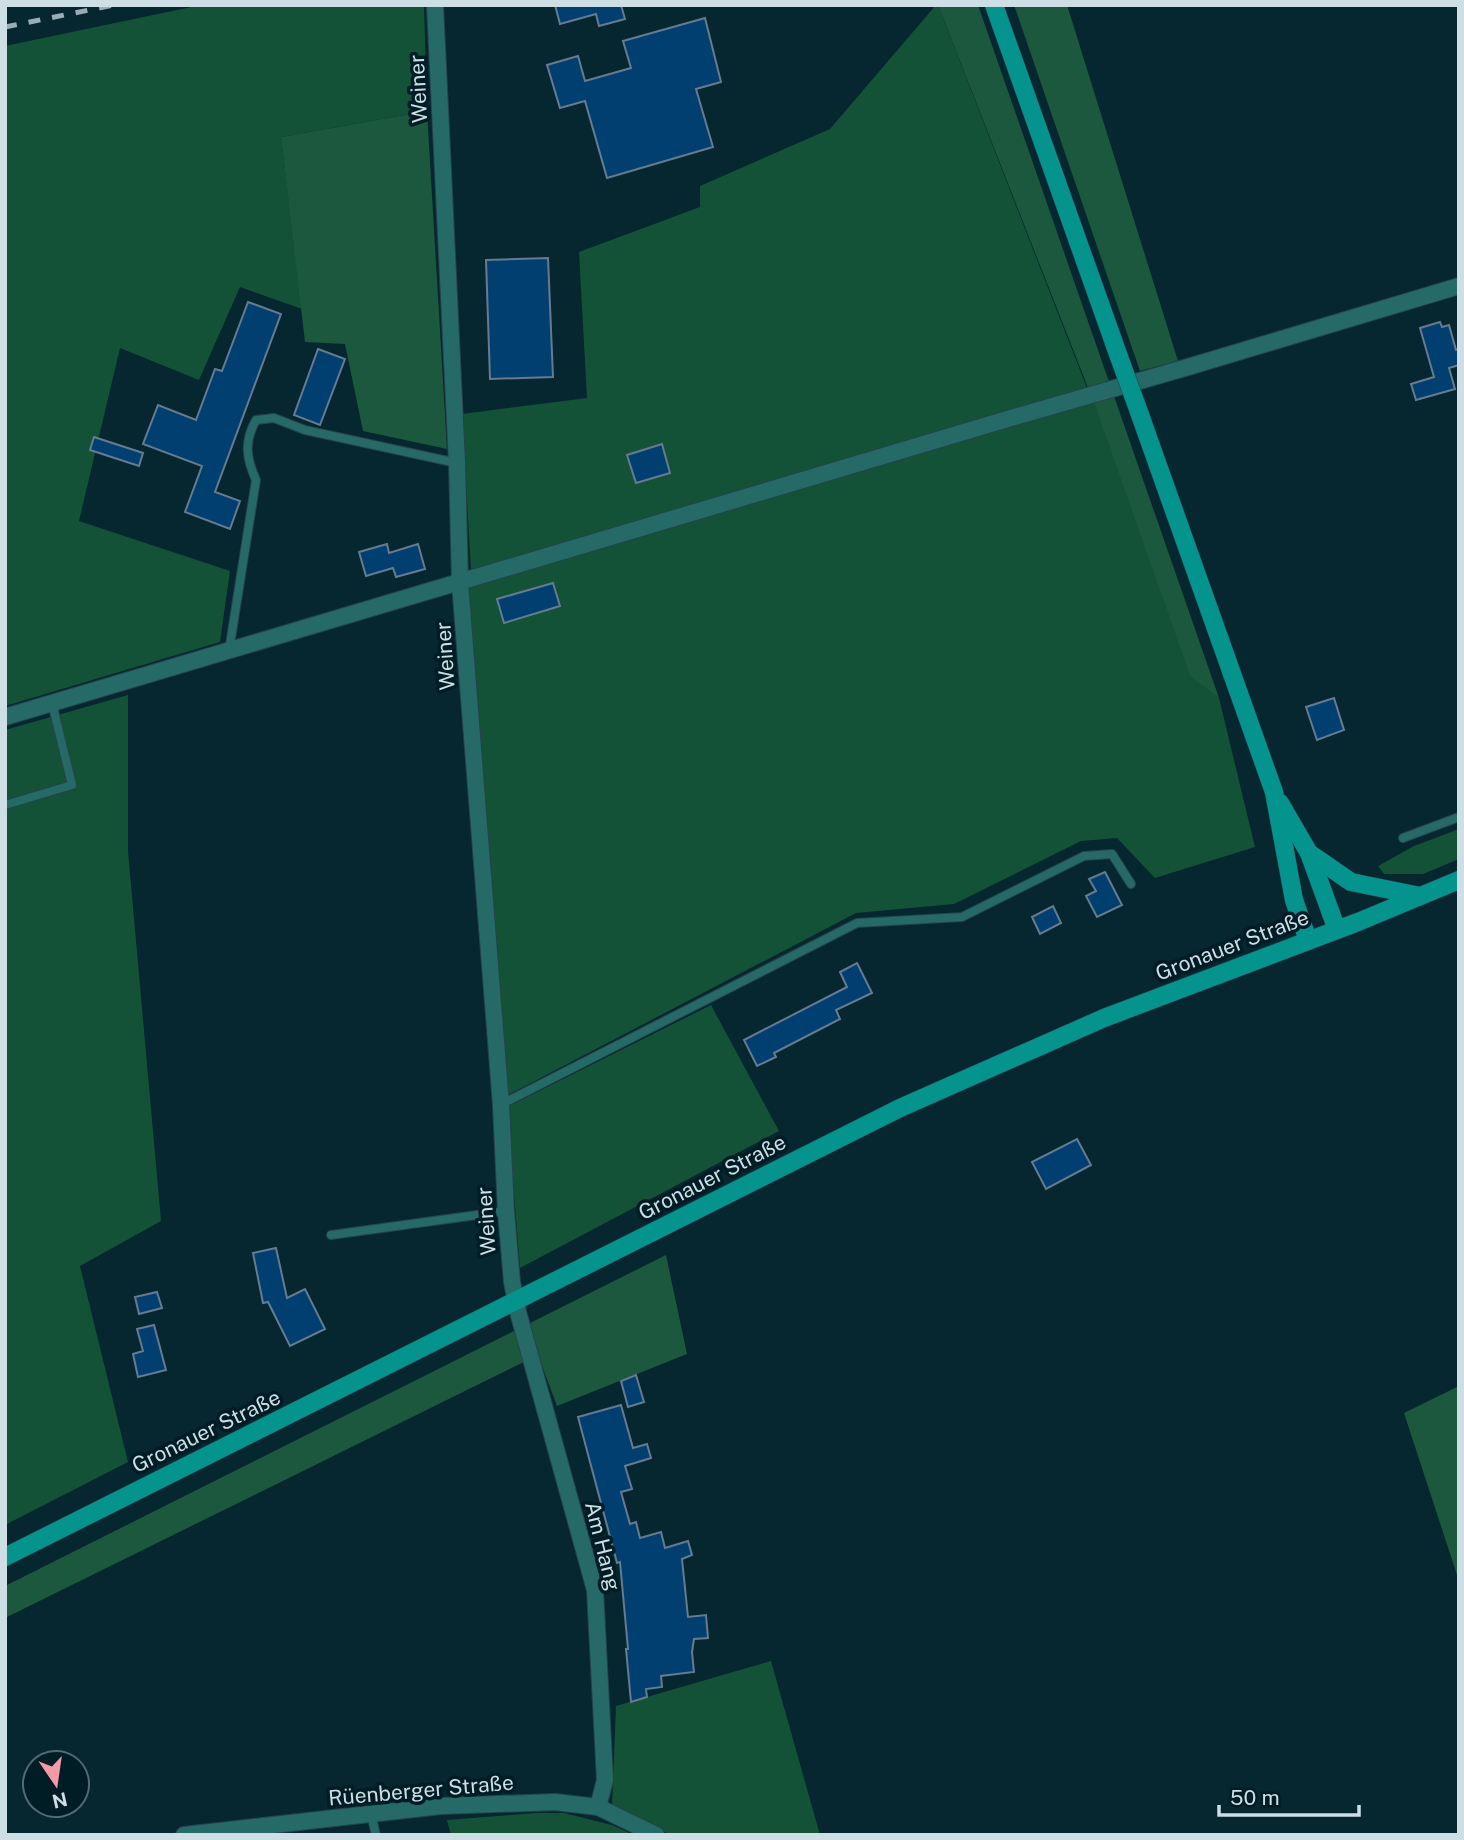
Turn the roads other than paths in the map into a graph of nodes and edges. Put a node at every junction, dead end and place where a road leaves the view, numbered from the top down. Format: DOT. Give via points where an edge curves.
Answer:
graph roads {
  1 [pos="435,5"];
  2 [pos="994,5"];
  3 [pos="1459,286"];
  4 [pos="457,463"];
  5 [pos="460,583"];
  6 [pos="229,651"];
  7 [pos="52,703"];
  8 [pos="5,717"];
  9 [pos="1274,792"];
  10 [pos="5,805"];
  11 [pos="1459,817"];
  12 [pos="1403,838"];
  13 [pos="1309,853"];
  14 [pos="1459,880"];
  15 [pos="1131,884"];
  16 [pos="1421,897"];
  17 [pos="1337,930"];
  18 [pos="1308,940"];
  19 [pos="501,1105"];
  20 [pos="506,1211"];
  21 [pos="331,1235"];
  22 [pos="516,1302"];
  23 [pos="5,1557"];
  24 [pos="598,1807"];
  25 [pos="371,1814"];
  26 [pos="184,1835"];
  27 [pos="376,1835"];
  28 [pos="656,1835"];
  1 -- 4 [label="street, Weiner"];
  2 -- 9 [label="main road, bridge"];
  3 -- 5 [label="street"];
  4 -- 5 [label="street, Weiner"];
  4 -- 6 [label="lane" via="305,430 274,418 256,420 249,432 248,462 256,480"];
  5 -- 6 [label="street"];
  5 -- 19 [label="street, Weiner"];
  6 -- 7 [label="street"];
  7 -- 8 [label="street"];
  7 -- 10 [label="lane" via="72,785"];
  9 -- 13 [label="main road"];
  9 -- 18 [label="main road" via="1294,900"];
  11 -- 12 [label="lane"];
  13 -- 16 [label="main road" via="1351,882"];
  13 -- 17 [label="main road"];
  14 -- 16 [label="main road, Gronauer Straße"];
  15 -- 19 [label="lane" via="1112,854 1084,856 962,917 857,923"];
  16 -- 17 [label="main road, Gronauer Straße"];
  17 -- 18 [label="main road, Gronauer Straße"];
  18 -- 22 [label="main road, Gronauer Straße" via="1104,1018 900,1108"];
  19 -- 20 [label="street, Weiner"];
  20 -- 21 [label="lane"];
  20 -- 22 [label="street, Weiner"];
  22 -- 23 [label="main road, Gronauer Straße"];
  22 -- 24 [label="street, Am Hang" via="595,1590 605,1780"];
  24 -- 25 [label="street, Rüenberger Straße" via="542,1802"];
  24 -- 28 [label="street, Rüenberger Straße"];
  25 -- 26 [label="street, Rüenberger Straße"];
  25 -- 27 [label="lane"];
}
